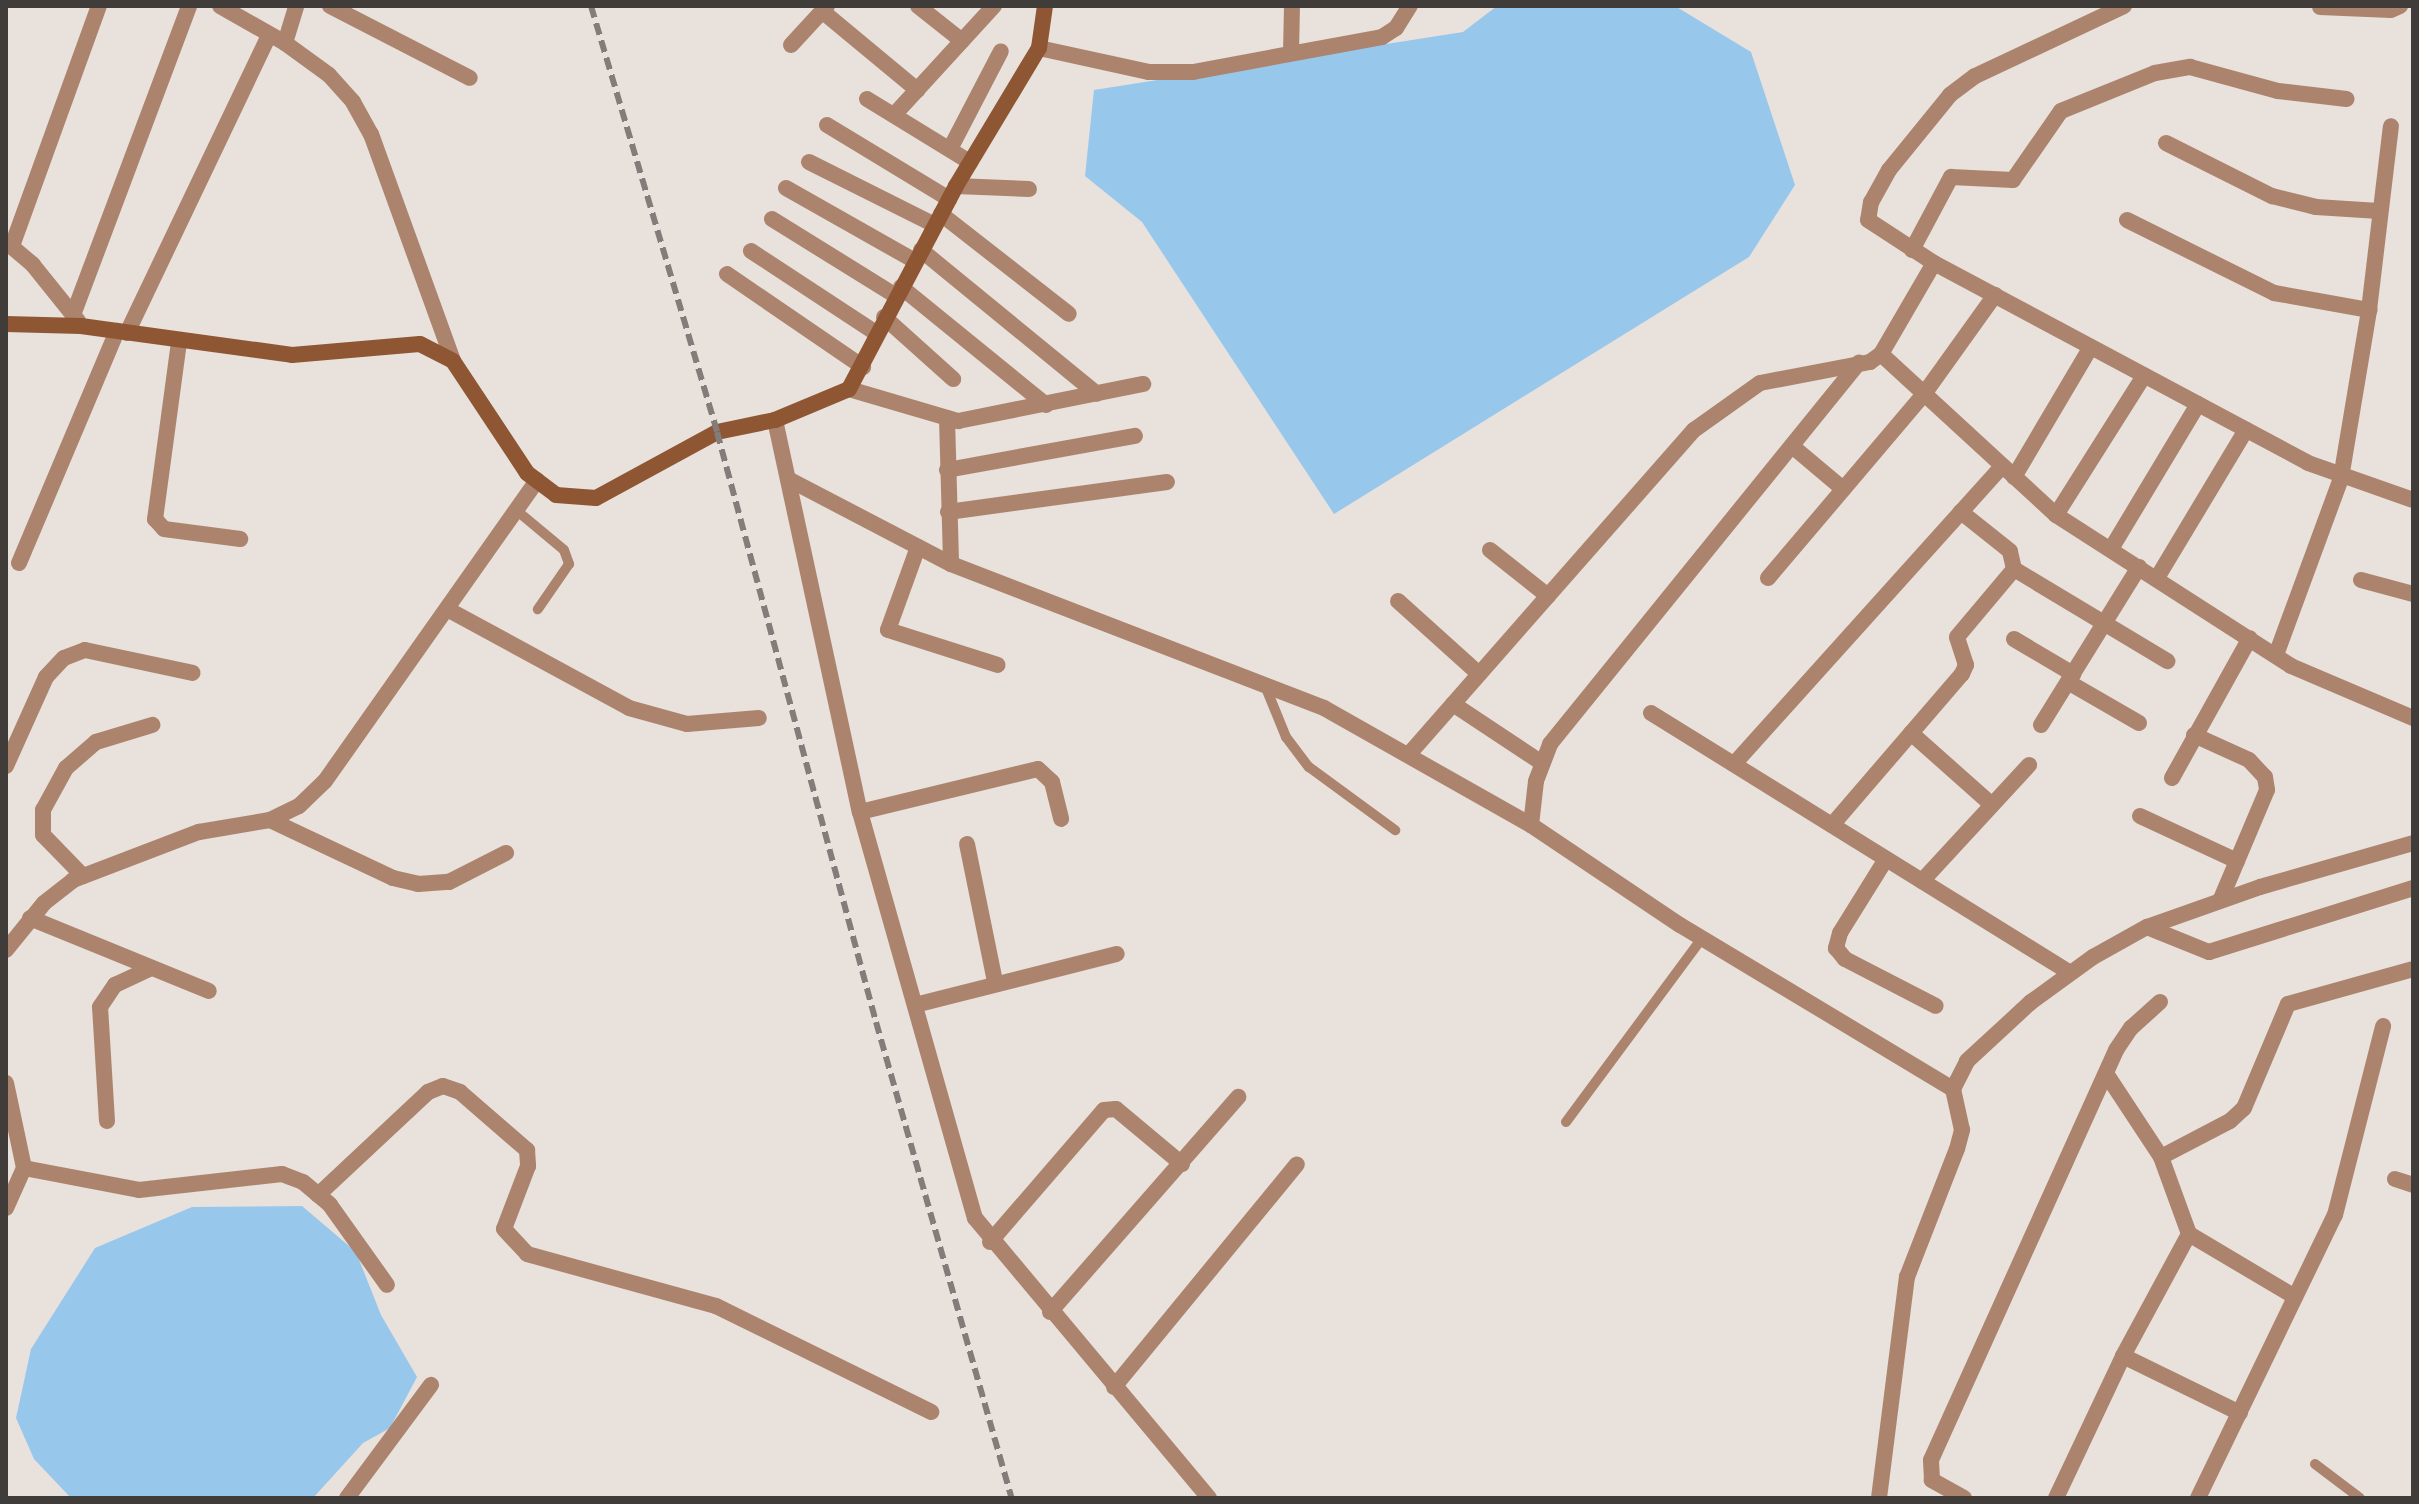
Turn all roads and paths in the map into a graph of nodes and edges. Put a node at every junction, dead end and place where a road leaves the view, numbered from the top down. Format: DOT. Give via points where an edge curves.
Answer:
graph roads {
  1 [pos="99,6"];
  2 [pos="189,6"];
  3 [pos="205,6"];
  4 [pos="296,6"];
  5 [pos="330,6"];
  6 [pos="918,6"];
  7 [pos="994,6"];
  8 [pos="1045,6"];
  9 [pos="1292,6"];
  10 [pos="1410,6"];
  11 [pos="2124,6"];
  12 [pos="2400,6"];
  13 [pos="2320,7"];
  14 [pos="222,9"];
  15 [pos="824,9"];
  16 [pos="269,35"];
  17 [pos="962,41"];
  18 [pos="285,43"];
  19 [pos="791,45"];
  20 [pos="1039,48"];
  21 [pos="1001,51"];
  22 [pos="1291,53"];
  23 [pos="470,78"];
  24 [pos="917,90"];
  25 [pos="867,99"];
  26 [pos="2347,99"];
  27 [pos="894,115"];
  28 [pos="827,125"];
  29 [pos="2391,126"];
  30 [pos="2166,143"];
  31 [pos="950,149"];
  32 [pos="809,162"];
  33 [pos="970,162"];
  34 [pos="786,188"];
  35 [pos="1029,189"];
  36 [pos="945,206"];
  37 [pos="2379,211"];
  38 [pos="772,219"];
  39 [pos="2127,220"];
  40 [pos="9,244"];
  41 [pos="1912,250"];
  42 [pos="751,251"];
  43 [pos="918,255"];
  44 [pos="1934,263"];
  45 [pos="727,274"];
  46 [pos="898,291"];
  47 [pos="1995,295"];
  48 [pos="2369,310"];
  49 [pos="1069,314"];
  50 [pos="77,320"];
  51 [pos="6,324"];
  52 [pos="880,325"];
  53 [pos="122,332"];
  54 [pos="179,342"];
  55 [pos="2091,347"];
  56 [pos="1881,354"];
  57 [pos="453,361"];
  58 [pos="1859,363"];
  59 [pos="863,367"];
  60 [pos="2144,376"];
  61 [pos="953,379"];
  62 [pos="1143,384"];
  63 [pos="849,389"];
  64 [pos="1097,394"];
  65 [pos="1924,394"];
  66 [pos="2198,404"];
  67 [pos="1046,405"];
  68 [pos="947,418"];
  69 [pos="775,420"];
  70 [pos="2246,430"];
  71 [pos="1135,436"];
  72 [pos="1792,446"];
  73 [pos="947,470"];
  74 [pos="2008,472"];
  75 [pos="2341,478"];
  76 [pos="537,480"];
  77 [pos="792,481"];
  78 [pos="1167,482"];
  79 [pos="1843,489"];
  80 [pos="2413,500"];
  81 [pos="516,510"];
  82 [pos="948,512"];
  83 [pos="1961,512"];
  84 [pos="2056,515"];
  85 [pos="240,539"];
  86 [pos="918,547"];
  87 [pos="2111,549"];
  88 [pos="1490,550"];
  89 [pos="19,563"];
  90 [pos="951,564"];
  91 [pos="2139,567"];
  92 [pos="2014,569"];
  93 [pos="1768,578"];
  94 [pos="2157,578"];
  95 [pos="2361,580"];
  96 [pos="2413,594"];
  97 [pos="1548,596"];
  98 [pos="1398,601"];
  99 [pos="447,609"];
  100 [pos="538,609"];
  101 [pos="2104,624"];
  102 [pos="2250,638"];
  103 [pos="2014,639"];
  104 [pos="2276,655"];
  105 [pos="2167,661"];
  106 [pos="998,665"];
  107 [pos="193,673"];
  108 [pos="1479,674"];
  109 [pos="2070,678"];
  110 [pos="1266,688"];
  111 [pos="1453,704"];
  112 [pos="1651,713"];
  113 [pos="759,718"];
  114 [pos="2413,718"];
  115 [pos="2139,723"];
  116 [pos="152,725"];
  117 [pos="2041,725"];
  118 [pos="1911,733"];
  119 [pos="2194,735"];
  120 [pos="1410,753"];
  121 [pos="1542,763"];
  122 [pos="1734,764"];
  123 [pos="2029,765"];
  124 [pos="6,766"];
  125 [pos="2172,778"];
  126 [pos="1992,805"];
  127 [pos="860,812"];
  128 [pos="2140,816"];
  129 [pos="1061,819"];
  130 [pos="270,820"];
  131 [pos="1531,825"];
  132 [pos="1832,825"];
  133 [pos="1395,830"];
  134 [pos="2413,843"];
  135 [pos="967,844"];
  136 [pos="506,853"];
  137 [pos="1886,859"];
  138 [pos="2237,861"];
  139 [pos="83,876"];
  140 [pos="1922,881"];
  141 [pos="2413,888"];
  142 [pos="2221,899"];
  143 [pos="30,918"];
  144 [pos="2147,927"];
  145 [pos="1702,938"];
  146 [pos="6,950"];
  147 [pos="1117,954"];
  148 [pos="151,968"];
  149 [pos="2413,969"];
  150 [pos="2070,973"];
  151 [pos="995,982"];
  152 [pos="209,991"];
  153 [pos="2160,1002"];
  154 [pos="915,1005"];
  155 [pos="1936,1006"];
  156 [pos="2383,1026"];
  157 [pos="2107,1075"];
  158 [pos="6,1083"];
  159 [pos="1953,1089"];
  160 [pos="1238,1097"];
  161 [pos="107,1121"];
  162 [pos="1566,1122"];
  163 [pos="2161,1157"];
  164 [pos="1182,1164"];
  165 [pos="1297,1164"];
  166 [pos="24,1168"];
  167 [pos="2395,1179"];
  168 [pos="2413,1185"];
  169 [pos="318,1195"];
  170 [pos="6,1208"];
  171 [pos="2189,1234"];
  172 [pos="990,1242"];
  173 [pos="387,1285"];
  174 [pos="2295,1297"];
  175 [pos="1050,1312"];
  176 [pos="2123,1356"];
  177 [pos="431,1385"];
  178 [pos="1114,1387"];
  179 [pos="931,1412"];
  180 [pos="2240,1413"];
  181 [pos="2315,1464"];
  182 [pos="347,1498"];
  183 [pos="1209,1498"];
  184 [pos="1879,1498"];
  185 [pos="1964,1498"];
  186 [pos="2056,1498"];
  187 [pos="2198,1498"];
  188 [pos="2360,1498"];
  1 -- 40 [label="street"];
  2 -- 50 [label="street"];
  3 -- 14 [label="street"];
  4 -- 18 [label="street"];
  5 -- 23 [label="street"];
  6 -- 17 [label="street"];
  7 -- 17 [label="street"];
  8 -- 20 [label="street"];
  9 -- 22 [label="street"];
  10 -- 22 [label="street" via="1396,28 1382,37"];
  11 -- 41 [label="street" via="1975,76 1927,121 1889,170 1871,202 1868,220"];
  12 -- 13 [label="street"];
  14 -- 16 [label="street"];
  15 -- 19 [label="street"];
  15 -- 24 [label="street"];
  16 -- 18 [label="street"];
  16 -- 53 [label="street"];
  17 -- 24 [label="street"];
  18 -- 57 [label="street" via="329,75 371,134"];
  20 -- 22 [label="street" via="1170,74"];
  20 -- 33 [label="street"];
  21 -- 31 [label="street"];
  24 -- 27 [label="street"];
  25 -- 27 [label="street"];
  26 -- 41 [label="street" via="2278,91 2190,67 2155,73 2061,111 2013,180 1951,177"];
  27 -- 31 [label="street"];
  28 -- 36 [label="street"];
  29 -- 37 [label="street"];
  30 -- 37 [label="street" via="2281,199"];
  31 -- 33 [label="street"];
  32 -- 36 [label="street"];
  33 -- 36 [label="street"];
  34 -- 43 [label="street"];
  35 -- 36 [label="street"];
  36 -- 43 [label="street"];
  36 -- 49 [label="street"];
  37 -- 48 [label="street"];
  38 -- 46 [label="street"];
  39 -- 48 [label="street" via="2224,273 2274,293"];
  40 -- 50 [label="street"];
  41 -- 44 [label="street"];
  42 -- 52 [label="street"];
  43 -- 46 [label="street"];
  43 -- 64 [label="street"];
  44 -- 47 [label="street"];
  44 -- 56 [label="street"];
  45 -- 59 [label="street"];
  46 -- 52 [label="street"];
  46 -- 67 [label="street"];
  47 -- 55 [label="street"];
  47 -- 65 [label="street"];
  48 -- 75 [label="street"];
  50 -- 51 [label="street"];
  50 -- 53 [label="street"];
  52 -- 59 [label="street"];
  52 -- 61 [label="street"];
  53 -- 54 [label="street"];
  53 -- 89 [label="street"];
  54 -- 57 [label="street" via="292,355 420,344"];
  54 -- 85 [label="street" via="155,519 164,529"];
  55 -- 60 [label="street"];
  55 -- 74 [label="street"];
  56 -- 58 [label="street"];
  56 -- 65 [label="street"];
  57 -- 76 [label="street"];
  58 -- 72 [label="street"];
  58 -- 97 [label="street" via="1760,383 1718,408"];
  59 -- 63 [label="street"];
  60 -- 66 [label="street"];
  60 -- 84 [label="street"];
  62 -- 64 [label="street"];
  63 -- 68 [label="street"];
  63 -- 69 [label="street"];
  64 -- 67 [label="street"];
  65 -- 74 [label="street"];
  65 -- 79 [label="street"];
  66 -- 70 [label="street"];
  66 -- 87 [label="street"];
  67 -- 68 [label="street" via="986,419"];
  68 -- 73 [label="street"];
  69 -- 76 [label="street" via="717,432 596,498 556,495"];
  69 -- 77 [label="street"];
  70 -- 75 [label="street"];
  70 -- 94 [label="street"];
  71 -- 73 [label="street"];
  72 -- 79 [label="street"];
  72 -- 121 [label="street" via="1550,744"];
  73 -- 82 [label="street"];
  74 -- 83 [label="street"];
  74 -- 84 [label="street"];
  75 -- 80 [label="street"];
  75 -- 104 [label="street"];
  76 -- 81 [label="street"];
  77 -- 86 [label="street"];
  77 -- 127 [label="street"];
  78 -- 82 [label="street"];
  79 -- 93 [label="street"];
  81 -- 99 [label="street"];
  81 -- 100 [label="lane" via="564,550 569,564"];
  82 -- 90 [label="street"];
  83 -- 92 [label="street" via="2010,551"];
  83 -- 122 [label="street"];
  84 -- 87 [label="street"];
  86 -- 90 [label="street"];
  86 -- 106 [label="street" via="888,630"];
  87 -- 91 [label="street"];
  88 -- 97 [label="street"];
  90 -- 110 [label="street"];
  91 -- 94 [label="street"];
  91 -- 101 [label="street"];
  92 -- 101 [label="street"];
  92 -- 118 [label="street" via="1957,637 1966,665 1962,674"];
  94 -- 102 [label="street"];
  95 -- 96 [label="street"];
  97 -- 108 [label="street"];
  98 -- 108 [label="street"];
  99 -- 113 [label="street" via="629,708 687,724"];
  99 -- 130 [label="street" via="325,781 299,806"];
  101 -- 105 [label="street"];
  101 -- 109 [label="street"];
  102 -- 104 [label="street"];
  102 -- 119 [label="street"];
  103 -- 109 [label="street"];
  104 -- 114 [label="street"];
  107 -- 124 [label="street" via="85,650 64,658 46,677"];
  108 -- 111 [label="street"];
  109 -- 115 [label="street"];
  109 -- 117 [label="street"];
  110 -- 120 [label="street" via="1316,704"];
  110 -- 133 [label="lane" via="1286,737 1309,767"];
  111 -- 120 [label="street"];
  111 -- 121 [label="street"];
  112 -- 122 [label="street"];
  116 -- 139 [label="street" via="96,742 66,768 43,810 43,835"];
  118 -- 126 [label="street"];
  118 -- 132 [label="street"];
  119 -- 125 [label="street"];
  119 -- 138 [label="street" via="2249,760 2265,777 2267,790"];
  120 -- 131 [label="street"];
  121 -- 131 [label="street"];
  122 -- 132 [label="street"];
  123 -- 126 [label="street"];
  126 -- 140 [label="street"];
  127 -- 129 [label="street" via="1038,769 1052,782"];
  127 -- 154 [label="street"];
  128 -- 138 [label="street"];
  130 -- 136 [label="street" via="393,878 418,884 449,882"];
  130 -- 139 [label="street" via="199,832"];
  131 -- 145 [label="street"];
  132 -- 137 [label="street"];
  134 -- 142 [label="street"];
  135 -- 151 [label="street"];
  137 -- 140 [label="street"];
  137 -- 155 [label="street" via="1836,948 1845,959"];
  138 -- 142 [label="street"];
  139 -- 143 [label="street"];
  140 -- 150 [label="street"];
  141 -- 144 [label="street" via="2209,952"];
  142 -- 144 [label="street"];
  143 -- 146 [label="street"];
  143 -- 148 [label="street"];
  144 -- 150 [label="street"];
  145 -- 159 [label="street"];
  145 -- 162 [label="lane"];
  147 -- 151 [label="street"];
  148 -- 152 [label="street"];
  148 -- 161 [label="street" via="115,985 100,1007"];
  149 -- 163 [label="street" via="2288,1004 2244,1108 2230,1121"];
  150 -- 159 [label="street" via="1967,1061"];
  151 -- 154 [label="street"];
  153 -- 157 [label="street" via="2131,1028"];
  154 -- 172 [label="street" via="975,1218"];
  156 -- 174 [label="street" via="2346,1186"];
  157 -- 163 [label="street"];
  157 -- 185 [label="street" via="1931,1460 1932,1480"];
  158 -- 166 [label="street"];
  159 -- 184 [label="street" via="1962,1130 1907,1277"];
  160 -- 164 [label="street"];
  163 -- 171 [label="street"];
  164 -- 172 [label="street" via="1116,1109 1104,1110"];
  164 -- 175 [label="street"];
  165 -- 178 [label="street"];
  166 -- 169 [label="street" via="139,1190 282,1174"];
  166 -- 170 [label="street"];
  167 -- 168 [label="street"];
  169 -- 173 [label="street"];
  169 -- 179 [label="street" via="428,1092 443,1086 460,1092 527,1150 528,1166 504,1229 527,1254 716,1306"];
  171 -- 174 [label="street"];
  171 -- 176 [label="street"];
  172 -- 175 [label="street"];
  174 -- 180 [label="street"];
  175 -- 178 [label="street"];
  176 -- 180 [label="street"];
  176 -- 186 [label="street"];
  177 -- 182 [label="street"];
  178 -- 183 [label="street"];
  180 -- 187 [label="street"];
  181 -- 188 [label="lane"];
}
